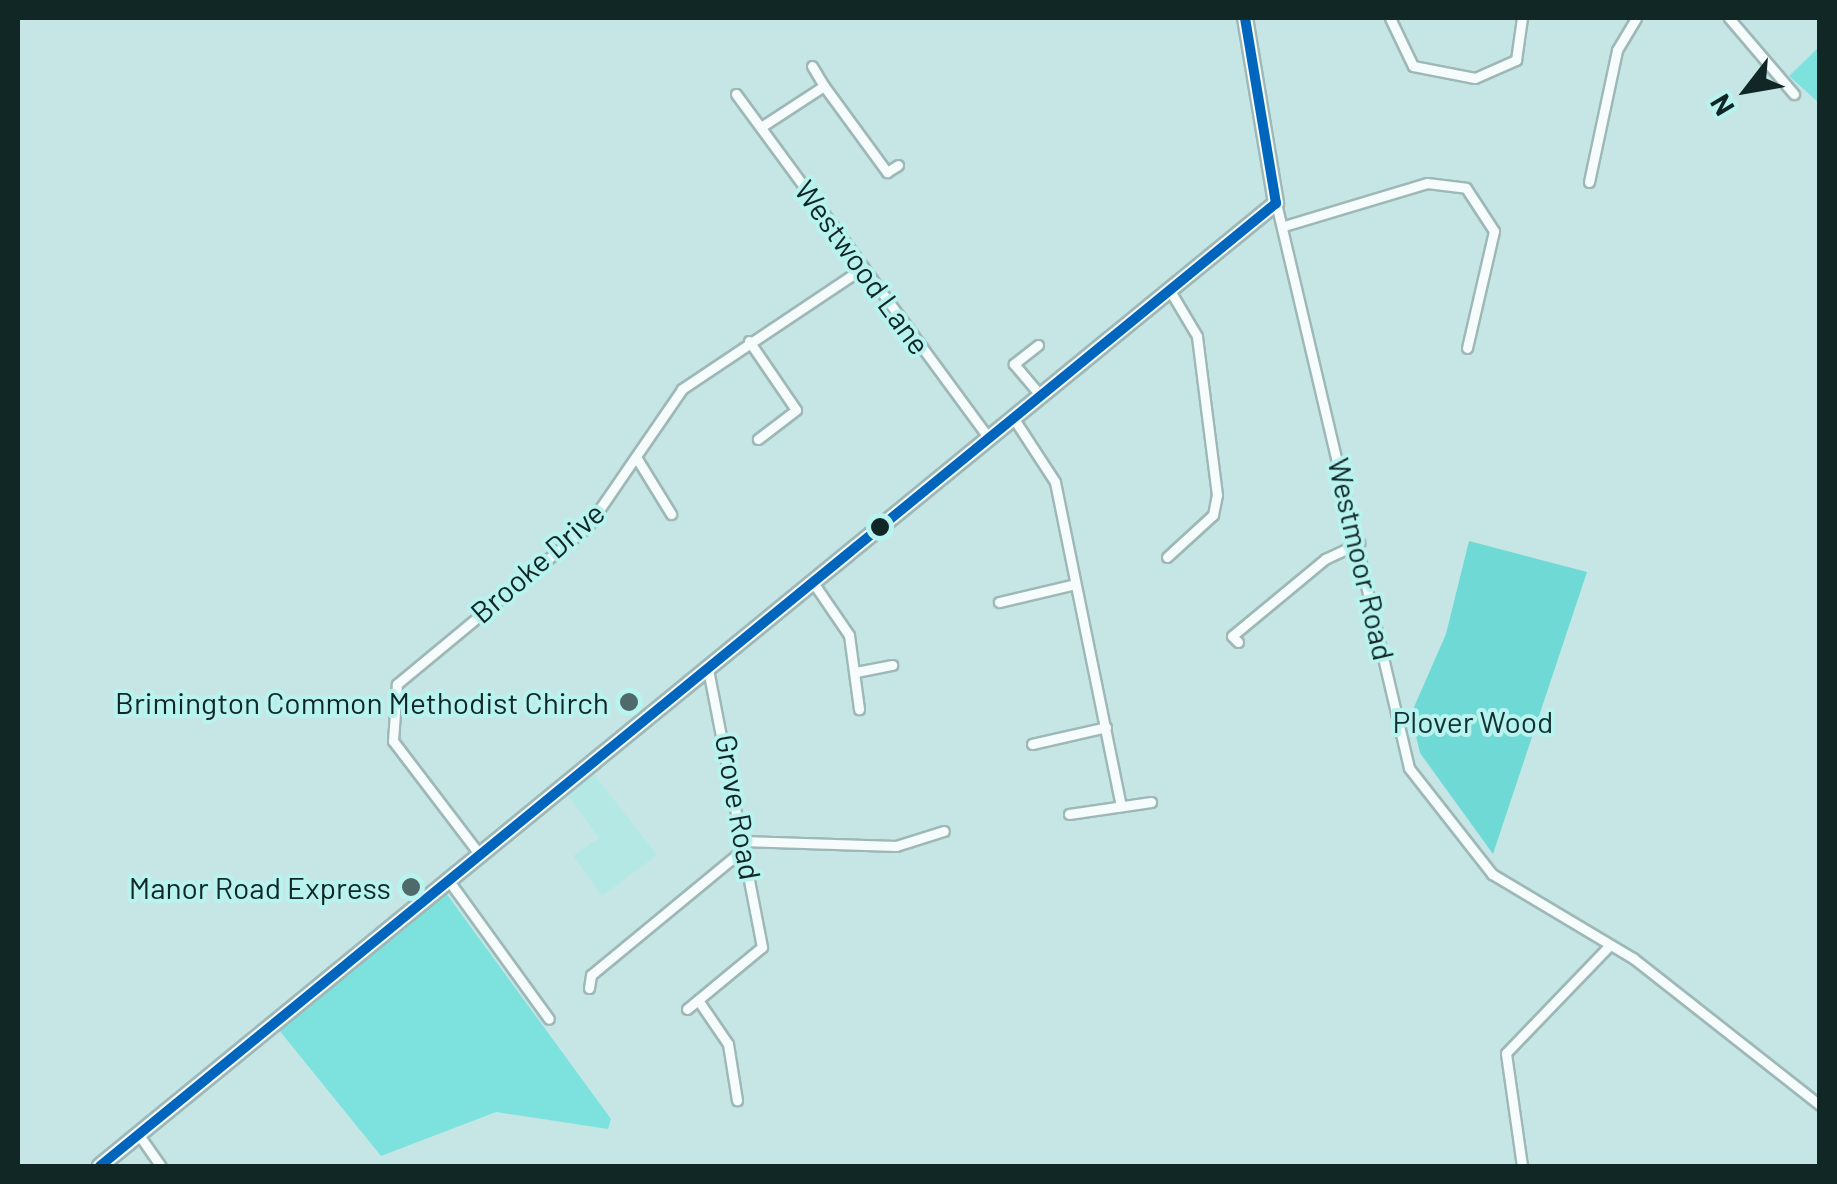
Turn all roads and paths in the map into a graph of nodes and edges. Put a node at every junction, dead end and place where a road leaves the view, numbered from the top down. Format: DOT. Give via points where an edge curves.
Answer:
graph roads {
  1 [pos="1245,18"];
  2 [pos="1390,18"];
  3 [pos="1522,18"];
  4 [pos="1636,18"];
  5 [pos="1729,18"];
  6 [pos="812,66"];
  7 [pos="824,86"];
  8 [pos="736,94"];
  9 [pos="1794,94"];
  10 [pos="761,127"];
  11 [pos="898,164"];
  12 [pos="1589,182"];
  13 [pos="1276,203"];
  14 [pos="1284,226"];
  15 [pos="863,268"];
  16 [pos="1169,289"];
  17 [pos="749,340"];
  18 [pos="1038,345"];
  19 [pos="1467,348"];
  20 [pos="1041,396"];
  21 [pos="1014,419"];
  22 [pos="989,438"];
  23 [pos="758,440"];
  24 [pos="636,457"];
  25 [pos="672,514"];
  26 [pos="1360,543"];
  27 [pos="1167,557"];
  28 [pos="812,581"];
  29 [pos="1076,584"];
  30 [pos="999,602"];
  31 [pos="1238,642"];
  32 [pos="892,666"];
  33 [pos="708,670"];
  34 [pos="856,672"];
  35 [pos="859,709"];
  36 [pos="1106,727"];
  37 [pos="1032,744"];
  38 [pos="1150,802"];
  39 [pos="1121,806"];
  40 [pos="1069,814"];
  41 [pos="944,831"];
  42 [pos="743,846"];
  43 [pos="480,855"];
  44 [pos="449,880"];
  45 [pos="1608,947"];
  46 [pos="589,988"];
  47 [pos="698,1000"];
  48 [pos="687,1010"];
  49 [pos="550,1019"];
  50 [pos="737,1100"];
  51 [pos="1820,1105"];
  52 [pos="138,1135"];
  53 [pos="100,1166"];
  54 [pos="161,1166"];
  55 [pos="1522,1166"];
  1 -- 13 [label="street"];
  2 -- 3 [label="street" via="1413,66 1475,78 1516,60"];
  4 -- 12 [label="street" via="1616,50"];
  5 -- 9 [label="street"];
  6 -- 7 [label="street"];
  7 -- 10 [label="street"];
  7 -- 11 [label="street" via="888,172"];
  8 -- 10 [label="street, Westwood Lane"];
  10 -- 15 [label="street, Westwood Lane"];
  13 -- 14 [label="street, Westmoor Road"];
  13 -- 16 [label="street"];
  14 -- 19 [label="street" via="1428,183 1466,188 1494,231"];
  14 -- 26 [label="street, Westmoor Road"];
  15 -- 17 [label="street, Brooke Drive"];
  15 -- 22 [label="street, Westwood Lane"];
  16 -- 20 [label="street"];
  16 -- 27 [label="street" via="1197,336 1217,496 1213,515"];
  17 -- 23 [label="street" via="796,410"];
  17 -- 24 [label="street, Brooke Drive" via="682,389"];
  18 -- 20 [label="street" via="1014,364"];
  20 -- 21 [label="street"];
  21 -- 22 [label="street"];
  21 -- 29 [label="street" via="1056,482"];
  22 -- 28 [label="street"];
  24 -- 25 [label="street"];
  24 -- 43 [label="street, Brooke Drive" via="588,526 398,684 393,741"];
  26 -- 31 [label="street" via="1312,570 1232,636"];
  26 -- 45 [label="street, Westmoor Road" via="1410,768 1492,874"];
  28 -- 33 [label="street"];
  28 -- 34 [label="street" via="844,624"];
  29 -- 30 [label="street"];
  29 -- 36 [label="street"];
  32 -- 34 [label="street"];
  33 -- 42 [label="street, Grove Road"];
  33 -- 43 [label="street"];
  34 -- 35 [label="street"];
  36 -- 37 [label="street"];
  36 -- 39 [label="street"];
  38 -- 39 [label="street"];
  39 -- 40 [label="street"];
  41 -- 42 [label="street" via="896,846"];
  42 -- 46 [label="street" via="590,975"];
  42 -- 47 [label="street, Grove Road" via="762,947"];
  43 -- 44 [label="street"];
  44 -- 49 [label="street"];
  44 -- 52 [label="street"];
  45 -- 51 [label="street, Westmoor Road"];
  45 -- 55 [label="street" via="1506,1053"];
  47 -- 48 [label="street"];
  47 -- 50 [label="street" via="728,1044"];
  52 -- 53 [label="street"];
  52 -- 54 [label="street"];
}
